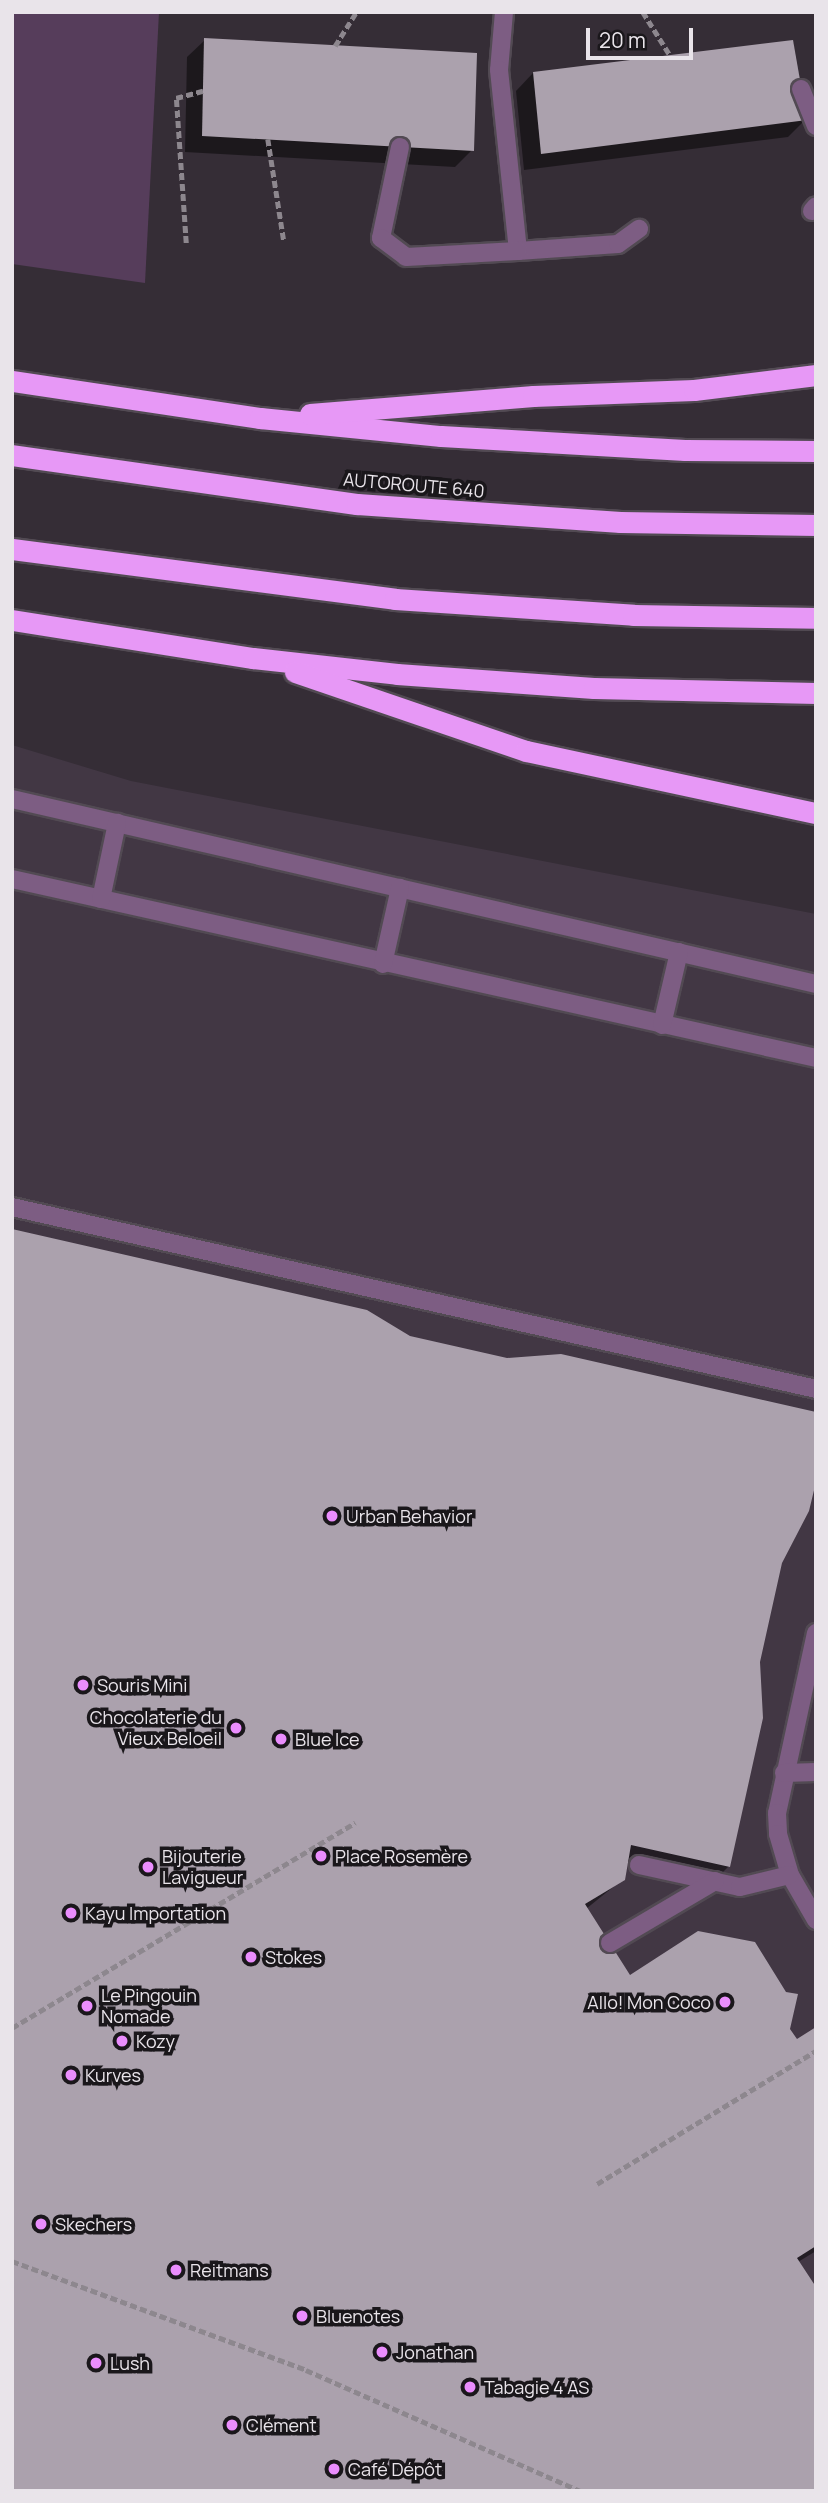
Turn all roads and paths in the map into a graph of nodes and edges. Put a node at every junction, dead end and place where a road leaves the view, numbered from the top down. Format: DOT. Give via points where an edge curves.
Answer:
graph roads {
  1 [pos="356,12"];
  2 [pos="504,12"];
  3 [pos="643,12"];
  4 [pos="335,46"];
  5 [pos="670,55"];
  6 [pos="801,89"];
  7 [pos="203,91"];
  8 [pos="816,127"];
  9 [pos="268,139"];
  10 [pos="400,147"];
  11 [pos="639,229"];
  12 [pos="284,241"];
  13 [pos="186,243"];
  14 [pos="518,251"];
  15 [pos="816,375"];
  16 [pos="12,381"];
  17 [pos="260,418"];
  18 [pos="816,451"];
  19 [pos="12,455"];
  20 [pos="816,525"];
  21 [pos="12,549"];
  22 [pos="816,618"];
  23 [pos="12,620"];
  24 [pos="253,658"];
  25 [pos="816,693"];
  26 [pos="12,799"];
  27 [pos="816,813"];
  28 [pos="117,823"];
  29 [pos="12,879"];
  30 [pos="400,888"];
  31 [pos="101,899"];
  32 [pos="679,953"];
  33 [pos="383,964"];
  34 [pos="816,984"];
  35 [pos="662,1025"];
  36 [pos="816,1058"];
  37 [pos="12,1207"];
  38 [pos="816,1389"];
  39 [pos="816,1633"];
  40 [pos="812,1667"];
  41 [pos="816,1772"];
  42 [pos="784,1773"];
  43 [pos="355,1823"];
  44 [pos="639,1865"];
  45 [pos="790,1875"];
  46 [pos="715,1881"];
  47 [pos="816,1920"];
  48 [pos="610,1943"];
  49 [pos="12,2028"];
  50 [pos="816,2051"];
  51 [pos="597,2184"];
  52 [pos="12,2261"];
  53 [pos="580,2491"];
  1 -- 4 [label="path"];
  2 -- 14 [label="lane" via="499,70"];
  3 -- 5 [label="path"];
  6 -- 8 [label="lane"];
  7 -- 13 [label="path" via="176,98"];
  9 -- 12 [label="path"];
  10 -- 14 [label="lane" via="381,239 405,257"];
  11 -- 14 [label="lane" via="618,244"];
  15 -- 17 [label="highway" via="694,390 533,396"];
  16 -- 17 [label="highway"];
  17 -- 18 [label="highway" via="558,445"];
  19 -- 20 [label="highway, AUTOROUTE 640" via="357,504 607,521"];
  21 -- 22 [label="highway" via="408,600 620,614"];
  23 -- 24 [label="highway"];
  24 -- 25 [label="highway" via="493,682"];
  24 -- 27 [label="highway" via="526,751"];
  26 -- 28 [label="lane"];
  28 -- 30 [label="lane"];
  28 -- 31 [label="lane"];
  29 -- 31 [label="lane"];
  30 -- 32 [label="lane"];
  30 -- 33 [label="lane"];
  31 -- 33 [label="lane"];
  32 -- 34 [label="lane"];
  32 -- 35 [label="lane"];
  33 -- 35 [label="lane"];
  35 -- 36 [label="lane"];
  37 -- 38 [label="lane"];
  39 -- 40 [label="lane"];
  40 -- 42 [label="lane"];
  41 -- 42 [label="lane"];
  42 -- 45 [label="lane" via="778,1834"];
  43 -- 49 [label="path"];
  44 -- 46 [label="lane"];
  45 -- 46 [label="lane" via="749,1887"];
  45 -- 47 [label="lane"];
  46 -- 48 [label="lane"];
  50 -- 51 [label="path"];
  52 -- 53 [label="path" via="306,2370"];
}
